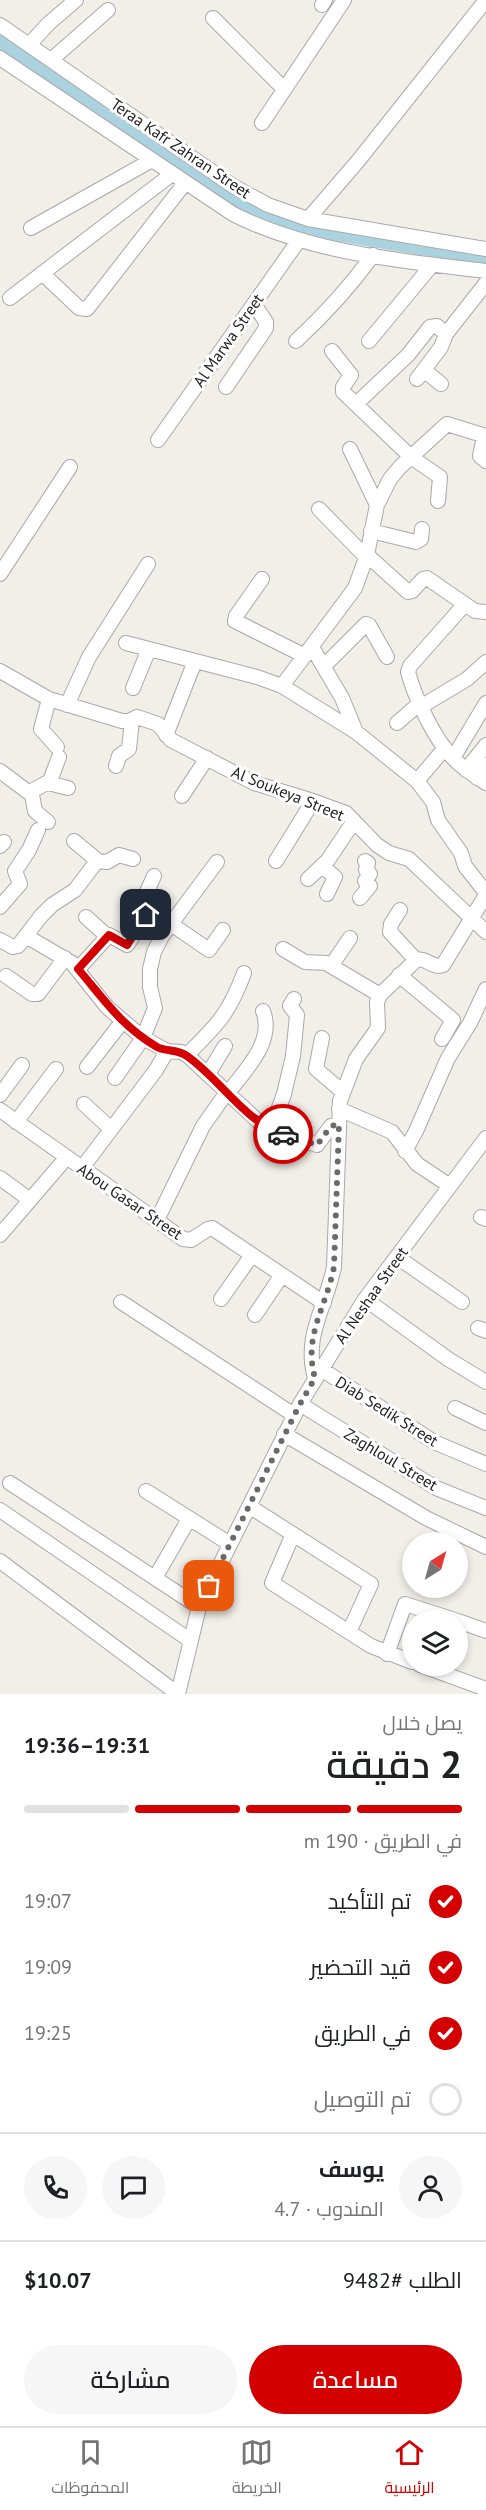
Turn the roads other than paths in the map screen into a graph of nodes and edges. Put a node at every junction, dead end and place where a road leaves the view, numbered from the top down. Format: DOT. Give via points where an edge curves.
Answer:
graph roads {
  1 [pos="76,0"];
  2 [pos="344,0"];
  3 [pos="486,0"];
  4 [pos="108,10"];
  5 [pos="213,18"];
  6 [pos="0,25"];
  7 [pos="29,45"];
  8 [pos="1,60"];
  9 [pos="51,60"];
  10 [pos="284,89"];
  11 [pos="262,123"];
  12 [pos="152,160"];
  13 [pos="172,174"];
  14 [pos="185,183"];
  15 [pos="308,219"];
  16 [pos="31,228"];
  17 [pos="299,240"];
  18 [pos="486,249"];
  19 [pos="373,255"];
  20 [pos="432,265"];
  21 [pos="486,271"];
  22 [pos="42,273"];
  23 [pos="486,283"];
  24 [pos="10,298"];
  25 [pos="254,304"];
  26 [pos="446,334"];
  27 [pos="296,341"];
  28 [pos="369,341"];
  29 [pos="332,351"];
  30 [pos="441,384"];
  31 [pos="226,387"];
  32 [pos="356,405"];
  33 [pos="485,436"];
  34 [pos="158,440"];
  35 [pos="350,449"];
  36 [pos="411,457"];
  37 [pos="486,461"];
  38 [pos="70,467"];
  39 [pos="438,501"];
  40 [pos="377,505"];
  41 [pos="319,509"];
  42 [pos="422,529"];
  43 [pos="371,531"];
  44 [pos="367,556"];
  45 [pos="148,564"];
  46 [pos="0,574"];
  47 [pos="262,579"];
  48 [pos="465,604"];
  49 [pos="486,612"];
  50 [pos="126,643"];
  51 [pos="149,649"];
  52 [pos="308,651"];
  53 [pos="387,657"];
  54 [pos="195,661"];
  55 [pos="486,662"];
  56 [pos="324,666"];
  57 [pos="2,678"];
  58 [pos="282,686"];
  59 [pos="134,688"];
  60 [pos="49,699"];
  61 [pos="486,703"];
  62 [pos="67,705"];
  63 [pos="421,705"];
  64 [pos="132,720"];
  65 [pos="397,723"];
  66 [pos="356,732"];
  67 [pos="166,735"];
  68 [pos="486,745"];
  69 [pos="449,753"];
  70 [pos="207,758"];
  71 [pos="486,765"];
  72 [pos="116,766"];
  73 [pos="0,771"];
  74 [pos="476,777"];
  75 [pos="417,781"];
  76 [pos="48,783"];
  77 [pos="68,788"];
  78 [pos="30,792"];
  79 [pos="182,796"];
  80 [pos="313,801"];
  81 [pos="354,821"];
  82 [pos="74,841"];
  83 [pos="377,845"];
  84 [pos="133,859"];
  85 [pos="98,861"];
  86 [pos="276,861"];
  87 [pos="365,861"];
  88 [pos="217,862"];
  89 [pos="322,866"];
  90 [pos="355,873"];
  91 [pos="154,876"];
  92 [pos="308,879"];
  93 [pos="327,894"];
  94 [pos="486,894"];
  95 [pos="360,898"];
  96 [pos="2,901"];
  97 [pos="400,910"];
  98 [pos="86,917"];
  99 [pos="472,920"];
  100 [pos="171,924"];
  101 [pos="223,930"];
  102 [pos="486,932"];
  103 [pos="26,936"];
  104 [pos="107,936"];
  105 [pos="350,938"];
  106 [pos="0,940"];
  107 [pos="283,949"];
  108 [pos="65,958"];
  109 [pos="416,960"];
  110 [pos="331,966"];
  111 [pos="78,969"];
  112 [pos="244,973"];
  113 [pos="399,975"];
  114 [pos="6,976"];
  115 [pos="486,989"];
  116 [pos="380,995"];
  117 [pos="294,999"];
  118 [pos="263,1011"];
  119 [pos="122,1022"];
  120 [pos="143,1038"];
  121 [pos="322,1038"];
  122 [pos="442,1040"];
  123 [pos="225,1046"];
  124 [pos="167,1051"];
  125 [pos="187,1056"];
  126 [pos="22,1065"];
  127 [pos="87,1067"];
  128 [pos="56,1069"];
  129 [pos="208,1074"];
  130 [pos="115,1078"];
  131 [pos="343,1092"];
  132 [pos="227,1093"];
  133 [pos="0,1095"];
  134 [pos="84,1104"];
  135 [pos="339,1109"];
  136 [pos="0,1110"];
  137 [pos="16,1122"];
  138 [pos="339,1124"];
  139 [pos="111,1129"];
  140 [pos="271,1130"];
  141 [pos="486,1138"];
  142 [pos="405,1151"];
  143 [pos="67,1157"];
  144 [pos="82,1168"];
  145 [pos="0,1178"];
  146 [pos="450,1186"];
  147 [pos="30,1200"];
  148 [pos="157,1220"];
  149 [pos="0,1234"];
  150 [pos="252,1255"];
  151 [pos="397,1257"];
  152 [pos="282,1275"];
  153 [pos="221,1299"];
  154 [pos="365,1299"];
  155 [pos="121,1302"];
  156 [pos="462,1302"];
  157 [pos="324,1303"];
  158 [pos="255,1315"];
  159 [pos="318,1374"];
  160 [pos="486,1382"];
  161 [pos="455,1408"];
  162 [pos="297,1410"];
  163 [pos="486,1423"];
  164 [pos="284,1434"];
  165 [pos="486,1464"];
  166 [pos="10,1483"];
  167 [pos="146,1491"];
  168 [pos="249,1506"];
  169 [pos="486,1508"];
  170 [pos="0,1510"];
  171 [pos="189,1519"];
  172 [pos="293,1534"];
  173 [pos="230,1544"];
  174 [pos="486,1547"];
  175 [pos="0,1561"];
  176 [pos="155,1578"];
  177 [pos="199,1607"];
  178 [pos="403,1610"];
  179 [pos="423,1610"];
  180 [pos="402,1612"];
  181 [pos="468,1625"];
  182 [pos="486,1631"];
  183 [pos="349,1632"];
  184 [pos="191,1641"];
  185 [pos="387,1654"];
  186 [pos="402,1659"];
  187 [pos="450,1676"];
  188 [pos="486,1689"];
  189 [pos="178,1694"];
  1 -- 7 [label="street"];
  2 -- 10 [label="street"];
  3 -- 15 [label="street"];
  4 -- 9 [label="street"];
  5 -- 10 [label="street"];
  6 -- 7 [label="street, Teraa Kafr Zahran Street"];
  7 -- 9 [label="street, Teraa Kafr Zahran Street"];
  8 -- 12 [label="street, Teraa Kafr Zahran Street"];
  9 -- 15 [label="street, Teraa Kafr Zahran Street" via="233,186 268,205"];
  10 -- 11 [label="street"];
  12 -- 13 [label="street, Teraa Kafr Zahran Street"];
  12 -- 16 [label="street"];
  13 -- 14 [label="street, Teraa Kafr Zahran Street"];
  13 -- 22 [label="street"];
  14 -- 17 [label="street, Teraa Kafr Zahran Street" via="240,218"];
  14 -- 22 [label="street" via="87,309 79,308"];
  15 -- 18 [label="street, Teraa Kafr Zahran Street"];
  17 -- 19 [label="street, Teraa Kafr Zahran Street"];
  17 -- 25 [label="street, Al Marwa Street"];
  19 -- 20 [label="street, Teraa Kafr Zahran Street"];
  19 -- 27 [label="street" via="325,315"];
  20 -- 21 [label="street, Teraa Kafr Zahran Street"];
  20 -- 28 [label="street"];
  22 -- 24 [label="street"];
  23 -- 26 [label="street"];
  25 -- 31 [label="street" via="266,328"];
  25 -- 34 [label="street, Al Marwa Street"];
  26 -- 30 [label="street" via="420,374"];
  26 -- 32 [label="street" via="437,326 430,327 392,372"];
  29 -- 32 [label="street" via="351,374 342,390"];
  32 -- 36 [label="street"];
  33 -- 36 [label="street" via="447,424"];
  33 -- 37 [label="street" via="480,456"];
  35 -- 40 [label="street"];
  36 -- 39 [label="street" via="440,477"];
  36 -- 40 [label="street" via="390,479"];
  38 -- 46 [label="street"];
  40 -- 43 [label="street"];
  41 -- 44 [label="street"];
  42 -- 43 [label="street" via="421,540 416,542"];
  43 -- 44 [label="street"];
  44 -- 48 [label="street" via="408,592 427,578"];
  44 -- 52 [label="street" via="355,588"];
  45 -- 62 [label="street" via="94,648"];
  47 -- 52 [label="street" via="235,621"];
  48 -- 49 [label="street"];
  48 -- 63 [label="street" via="410,666 408,675"];
  50 -- 51 [label="street"];
  51 -- 54 [label="street"];
  51 -- 59 [label="street"];
  52 -- 56 [label="street"];
  52 -- 58 [label="street"];
  53 -- 56 [label="street" via="366,624"];
  54 -- 58 [label="street"];
  54 -- 67 [label="street"];
  55 -- 63 [label="street" via="467,679"];
  56 -- 66 [label="street"];
  57 -- 60 [label="street, Al Soukeya Street"];
  58 -- 66 [label="street"];
  60 -- 62 [label="street, Al Soukeya Street"];
  60 -- 76 [label="street" via="41,729 58,752"];
  61 -- 69 [label="street"];
  62 -- 64 [label="street, Al Soukeya Street" via="122,721"];
  63 -- 65 [label="street"];
  63 -- 69 [label="street"];
  64 -- 67 [label="street, Al Soukeya Street" via="140,718 158,724"];
  64 -- 72 [label="street" via="129,749 119,756"];
  66 -- 75 [label="street"];
  67 -- 70 [label="street, Al Soukeya Street"];
  68 -- 74 [label="street"];
  69 -- 74 [label="street"];
  69 -- 75 [label="street"];
  70 -- 79 [label="street"];
  70 -- 80 [label="street, Al Soukeya Street" via="254,783"];
  71 -- 74 [label="street"];
  73 -- 78 [label="street"];
  75 -- 94 [label="street" via="433,802 438,820 461,853 465,866"];
  76 -- 77 [label="street"];
  76 -- 78 [label="street"];
  78 -- 96 [label="street" via="43,826 15,871 20,884"];
  80 -- 81 [label="street, Al Soukeya Street" via="335,808"];
  80 -- 86 [label="street"];
  81 -- 83 [label="street, Al Soukeya Street"];
  81 -- 89 [label="street"];
  82 -- 85 [label="street"];
  83 -- 87 [label="street"];
  83 -- 99 [label="street, Al Soukeya Street" via="388,854 409,859"];
  84 -- 85 [label="street" via="120,855 107,862"];
  85 -- 103 [label="street" via="75,890 52,905"];
  87 -- 90 [label="street"];
  87 -- 95 [label="street" via="370,874 365,881 370,886"];
  88 -- 100 [label="street"];
  89 -- 92 [label="street"];
  89 -- 93 [label="street" via="335,877"];
  91 -- 104 [label="street" via="142,903 146,917 127,944"];
  94 -- 99 [label="street"];
  97 -- 109 [label="street" via="390,932"];
  98 -- 104 [label="street"];
  99 -- 102 [label="street, Al Soukeya Street"];
  99 -- 109 [label="street" via="443,965"];
  100 -- 101 [label="street" via="209,950"];
  100 -- 120 [label="street" via="154,952 150,987 155,1008"];
  103 -- 106 [label="street" via="15,947"];
  103 -- 108 [label="street"];
  104 -- 111 [label="street"];
  105 -- 110 [label="street"];
  107 -- 110 [label="street" via="305,962"];
  108 -- 111 [label="street"];
  108 -- 114 [label="street" via="38,994"];
  109 -- 113 [label="street"];
  110 -- 116 [label="street"];
  111 -- 119 [label="street"];
  112 -- 125 [label="street" via="226,1014"];
  113 -- 116 [label="street"];
  113 -- 122 [label="street" via="453,1020"];
  115 -- 142 [label="street" via="448,1058"];
  116 -- 131 [label="street" via="378,1028 356,1059"];
  117 -- 140 [label="street" via="291,1006 297,1016 293,1056 285,1094"];
  118 -- 132 [label="street" via="267,1027 252,1064"];
  119 -- 120 [label="street"];
  119 -- 127 [label="street"];
  120 -- 124 [label="street"];
  120 -- 130 [label="street"];
  121 -- 131 [label="street" via="316,1069"];
  123 -- 129 [label="street"];
  124 -- 125 [label="street"];
  124 -- 139 [label="street"];
  125 -- 129 [label="street"];
  126 -- 133 [label="street"];
  128 -- 137 [label="street"];
  129 -- 132 [label="street"];
  131 -- 135 [label="street"];
  132 -- 140 [label="street"];
  132 -- 148 [label="street" via="203,1126"];
  134 -- 139 [label="street"];
  135 -- 138 [label="street"];
  135 -- 142 [label="street" via="392,1132"];
  136 -- 137 [label="street, Abou Gasar Street"];
  137 -- 143 [label="street, Abou Gasar Street"];
  138 -- 140 [label="street" via="331,1126 317,1145"];
  138 -- 157 [label="street" via="334,1267"];
  139 -- 144 [label="street"];
  141 -- 146 [label="street, Al Neshaa Street"];
  142 -- 146 [label="street"];
  143 -- 144 [label="street, Abou Gasar Street"];
  143 -- 147 [label="street"];
  144 -- 148 [label="street, Abou Gasar Street"];
  145 -- 147 [label="street"];
  146 -- 151 [label="street, Al Neshaa Street"];
  147 -- 149 [label="street"];
  148 -- 150 [label="street, Abou Gasar Street" via="186,1240 212,1228"];
  150 -- 152 [label="street, Abou Gasar Street"];
  150 -- 153 [label="street"];
  151 -- 154 [label="street, Al Neshaa Street"];
  151 -- 156 [label="street"];
  152 -- 157 [label="street, Abou Gasar Street"];
  152 -- 158 [label="street"];
  154 -- 159 [label="street, Al Neshaa Street"];
  154 -- 160 [label="street"];
  155 -- 162 [label="street, Zaghloul Street"];
  157 -- 159 [label="street" via="312,1336 311,1365"];
  159 -- 162 [label="street, Al Neshaa Street"];
  159 -- 165 [label="street, Diab Sedik Street" via="434,1442"];
  161 -- 163 [label="street"];
  162 -- 164 [label="street, Al Neshaa Street"];
  162 -- 169 [label="street, Zaghloul Street" via="436,1488"];
  164 -- 168 [label="street, Al Neshaa Street"];
  164 -- 174 [label="street" via="426,1518"];
  166 -- 176 [label="street"];
  167 -- 171 [label="street"];
  168 -- 172 [label="street"];
  168 -- 173 [label="street, Al Neshaa Street"];
  170 -- 184 [label="street"];
  171 -- 173 [label="street"];
  171 -- 176 [label="street"];
  172 -- 183 [label="street" via="272,1583"];
  172 -- 183 [label="street" via="371,1584"];
  173 -- 177 [label="street, Al Neshaa Street"];
  175 -- 189 [label="street"];
  176 -- 177 [label="street"];
  177 -- 184 [label="street, Al Neshaa Street"];
  178 -- 179 [label="street" via="405,1604"];
  180 -- 185 [label="street"];
  181 -- 182 [label="street"];
  183 -- 185 [label="street"];
  184 -- 189 [label="street, Al Neshaa Street"];
  185 -- 186 [label="street"];
  187 -- 188 [label="street"];
}
